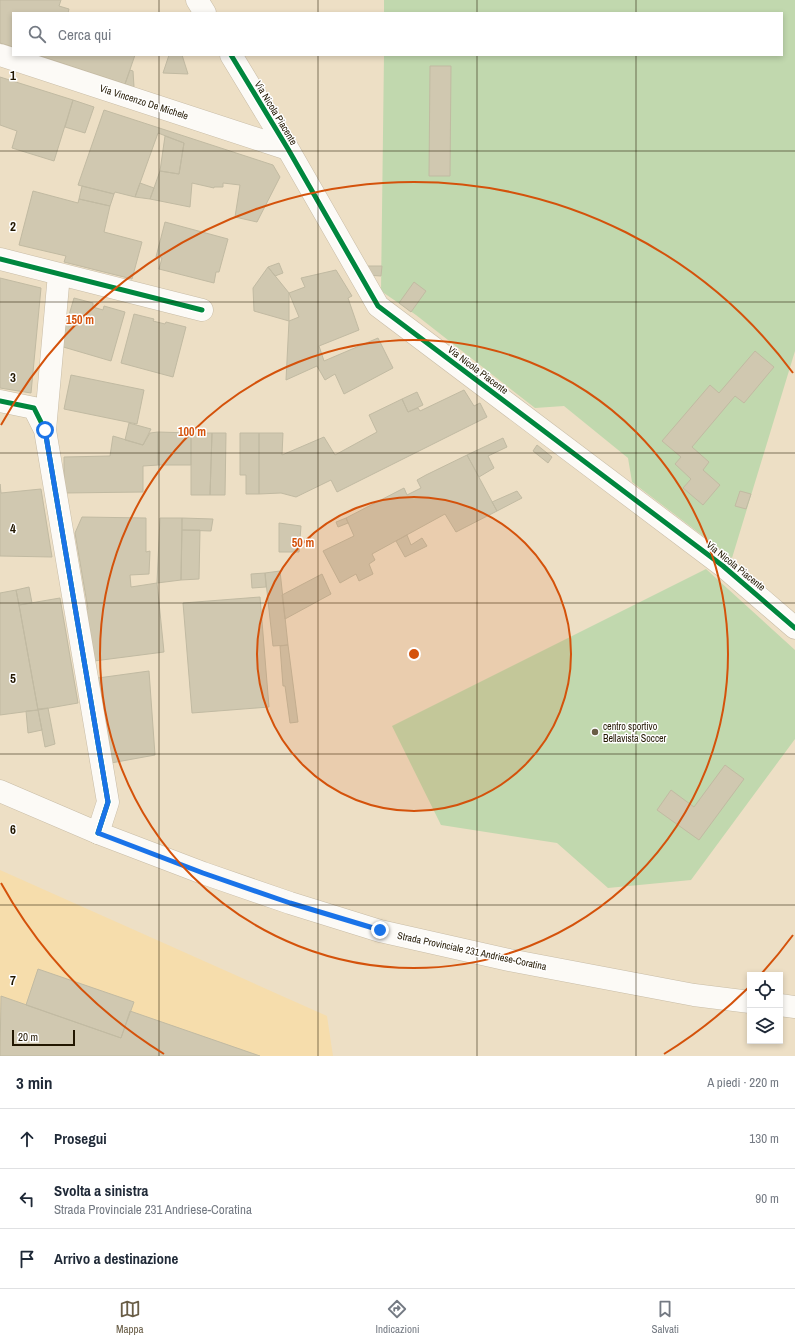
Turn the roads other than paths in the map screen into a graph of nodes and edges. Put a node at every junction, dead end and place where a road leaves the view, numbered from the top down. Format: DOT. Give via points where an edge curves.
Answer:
graph roads {
  1 [pos="197,0"];
  2 [pos="204,12"];
  3 [pos="0,55"];
  4 [pos="232,56"];
  5 [pos="288,149"];
  6 [pos="0,260"];
  7 [pos="58,274"];
  8 [pos="202,310"];
  9 [pos="0,401"];
  10 [pos="45,430"];
  11 [pos="795,628"];
  12 [pos="0,791"];
  13 [pos="98,833"];
  14 [pos="747,1002"];
  15 [pos="783,1005"];
  16 [pos="795,1007"];
  1 -- 2 [label="street"];
  3 -- 5 [label="street, Via Vincenzo De Michele"];
  4 -- 5 [label="street, Via Nicola Piacente"];
  5 -- 11 [label="street, Via Nicola Piacente" via="378,306 723,566"];
  6 -- 7 [label="street"];
  7 -- 8 [label="street"];
  7 -- 10 [label="street"];
  9 -- 10 [label="street" via="34,408"];
  10 -- 13 [label="street" via="108,802"];
  12 -- 13 [label="street, Strada Provinciale 231 Andriese-Coratina"];
  13 -- 14 [label="street, Strada Provinciale 231 Andriese-Coratina" via="290,903 380,930 508,960 680,992"];
  15 -- 16 [label="street"];
}
